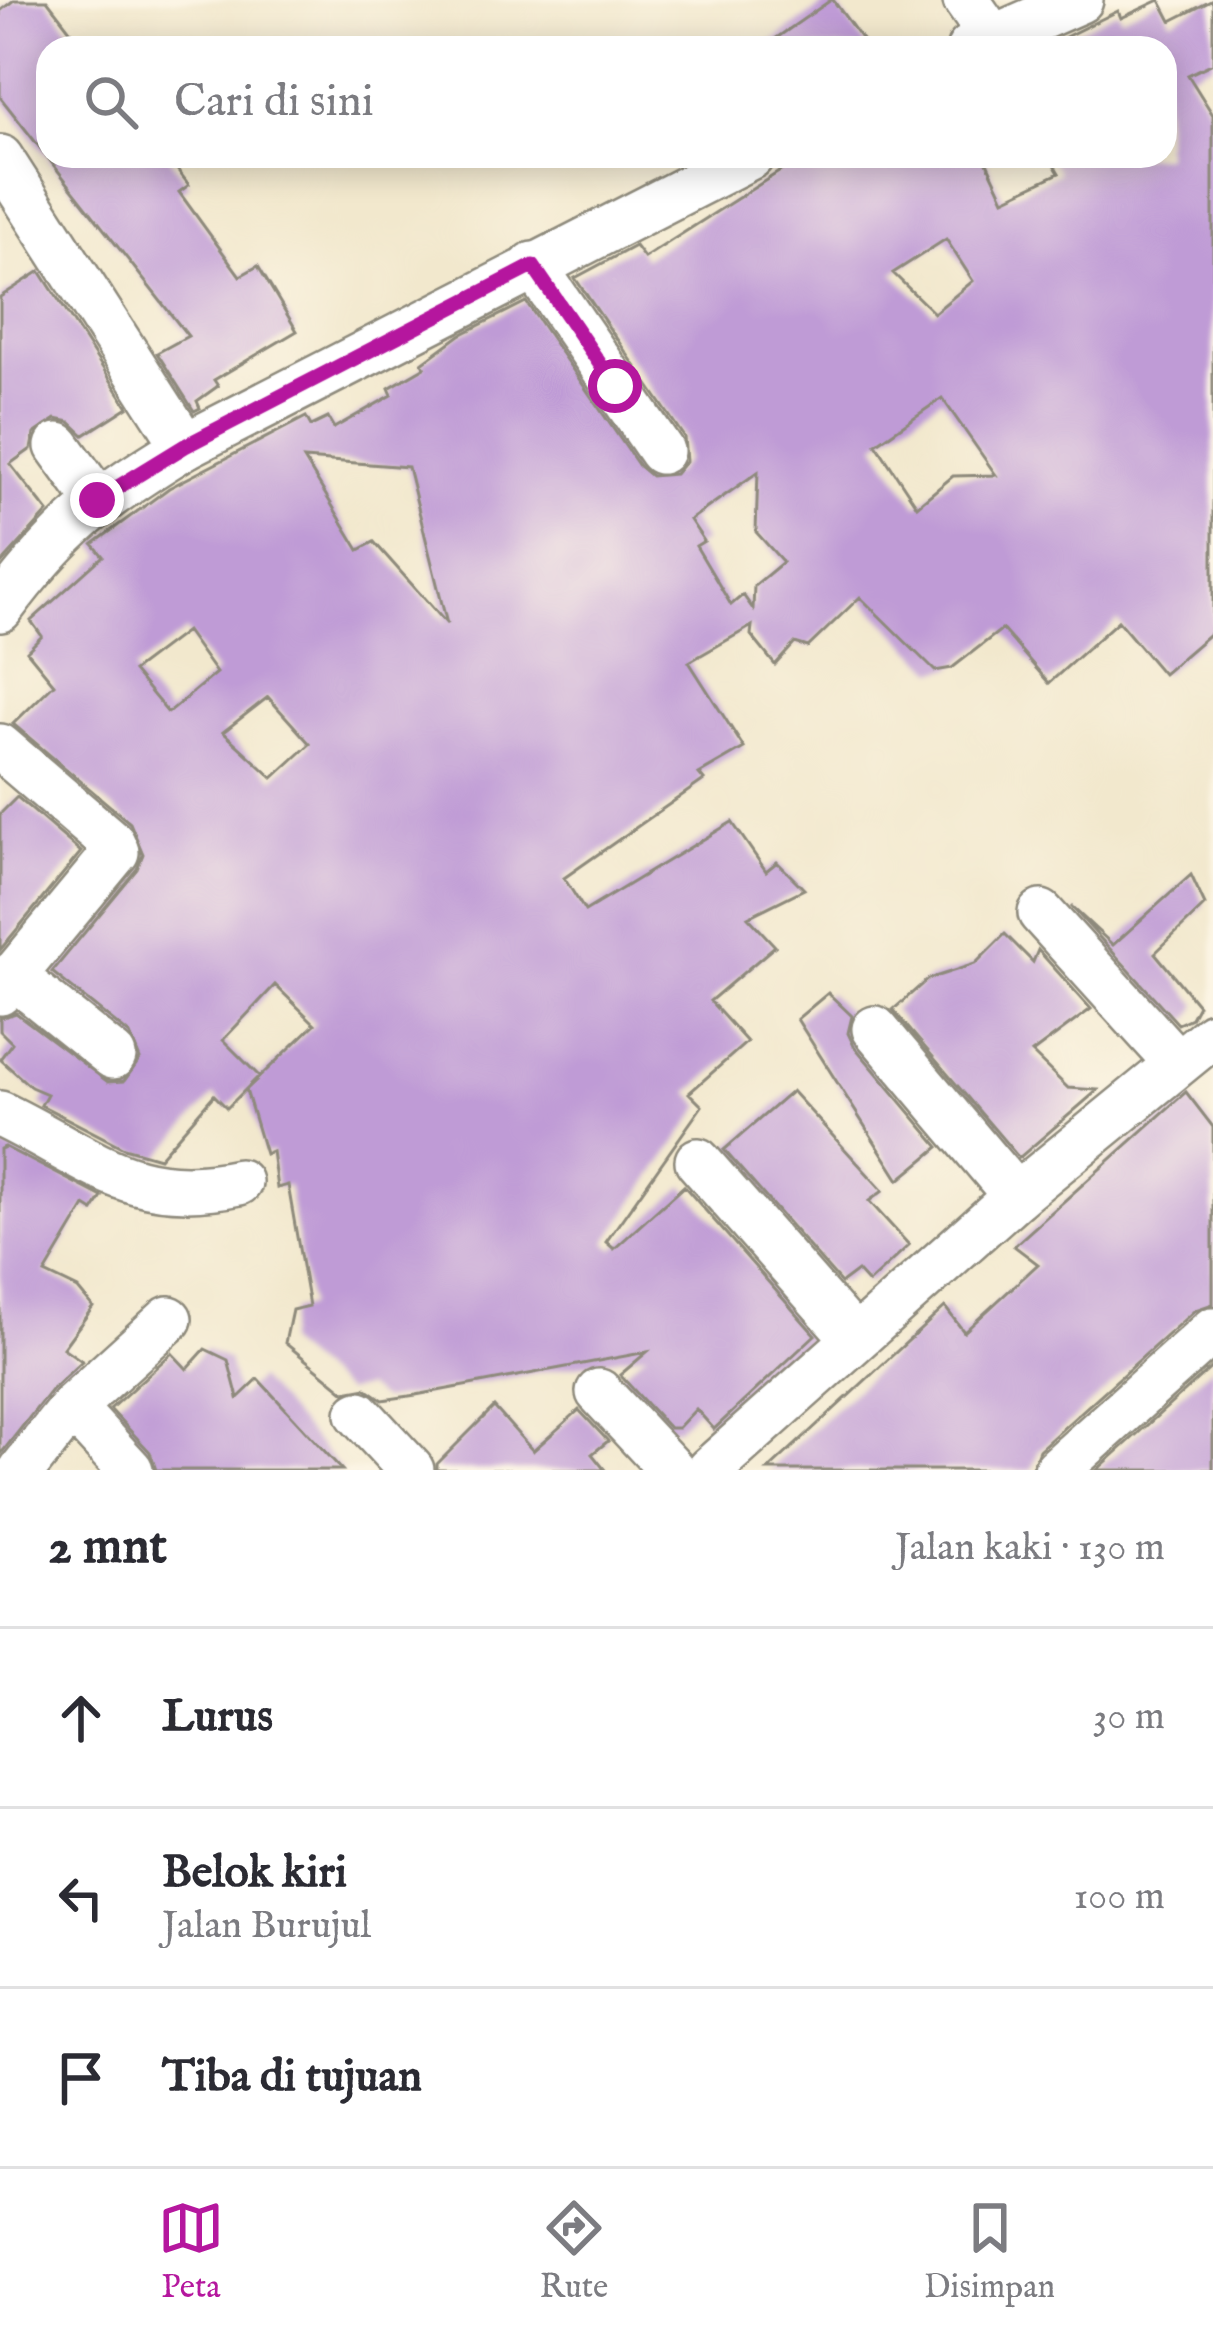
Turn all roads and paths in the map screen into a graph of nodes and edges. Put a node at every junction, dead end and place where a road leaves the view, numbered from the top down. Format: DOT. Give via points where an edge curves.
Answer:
graph roads {
  1 [pos="966,0"];
  2 [pos="1080,0"];
  3 [pos="979,36"];
  4 [pos="997,36"];
  5 [pos="0,158"];
  6 [pos="727,168"];
  7 [pos="533,266"];
  8 [pos="58,446"];
  9 [pos="185,446"];
  10 [pos="661,452"];
  11 [pos="97,500"];
  12 [pos="0,609"];
  13 [pos="0,747"];
  14 [pos="1041,914"];
  15 [pos="6,983"];
  16 [pos="875,1029"];
  17 [pos="1213,1034"];
  18 [pos="113,1056"];
  19 [pos="1177,1063"];
  20 [pos="0,1114"];
  21 [pos="698,1161"];
  22 [pos="239,1182"];
  23 [pos="1016,1196"];
  24 [pos="169,1319"];
  25 [pos="1213,1330"];
  26 [pos="853,1337"];
  27 [pos="599,1392"];
  28 [pos="72,1407"];
  29 [pos="359,1414"];
  30 [pos="22,1470"];
  31 [pos="130,1470"];
  32 [pos="411,1470"];
  33 [pos="672,1470"];
  34 [pos="710,1470"];
  35 [pos="1057,1470"];
  1 -- 3 [label="street"];
  2 -- 4 [label="street"];
  5 -- 9 [label="street"];
  6 -- 7 [label="street"];
  7 -- 9 [label="street"];
  7 -- 10 [label="street"];
  8 -- 11 [label="street"];
  9 -- 11 [label="street"];
  11 -- 12 [label="street"];
  13 -- 15 [label="street" via="116,852"];
  14 -- 19 [label="street"];
  15 -- 18 [label="street"];
  16 -- 23 [label="street"];
  17 -- 19 [label="street"];
  19 -- 23 [label="street"];
  20 -- 22 [label="street" via="164,1191"];
  21 -- 26 [label="street"];
  23 -- 26 [label="street"];
  24 -- 28 [label="street"];
  25 -- 35 [label="street"];
  26 -- 34 [label="street"];
  27 -- 33 [label="street"];
  28 -- 30 [label="street"];
  28 -- 31 [label="street"];
  29 -- 32 [label="street"];
}
